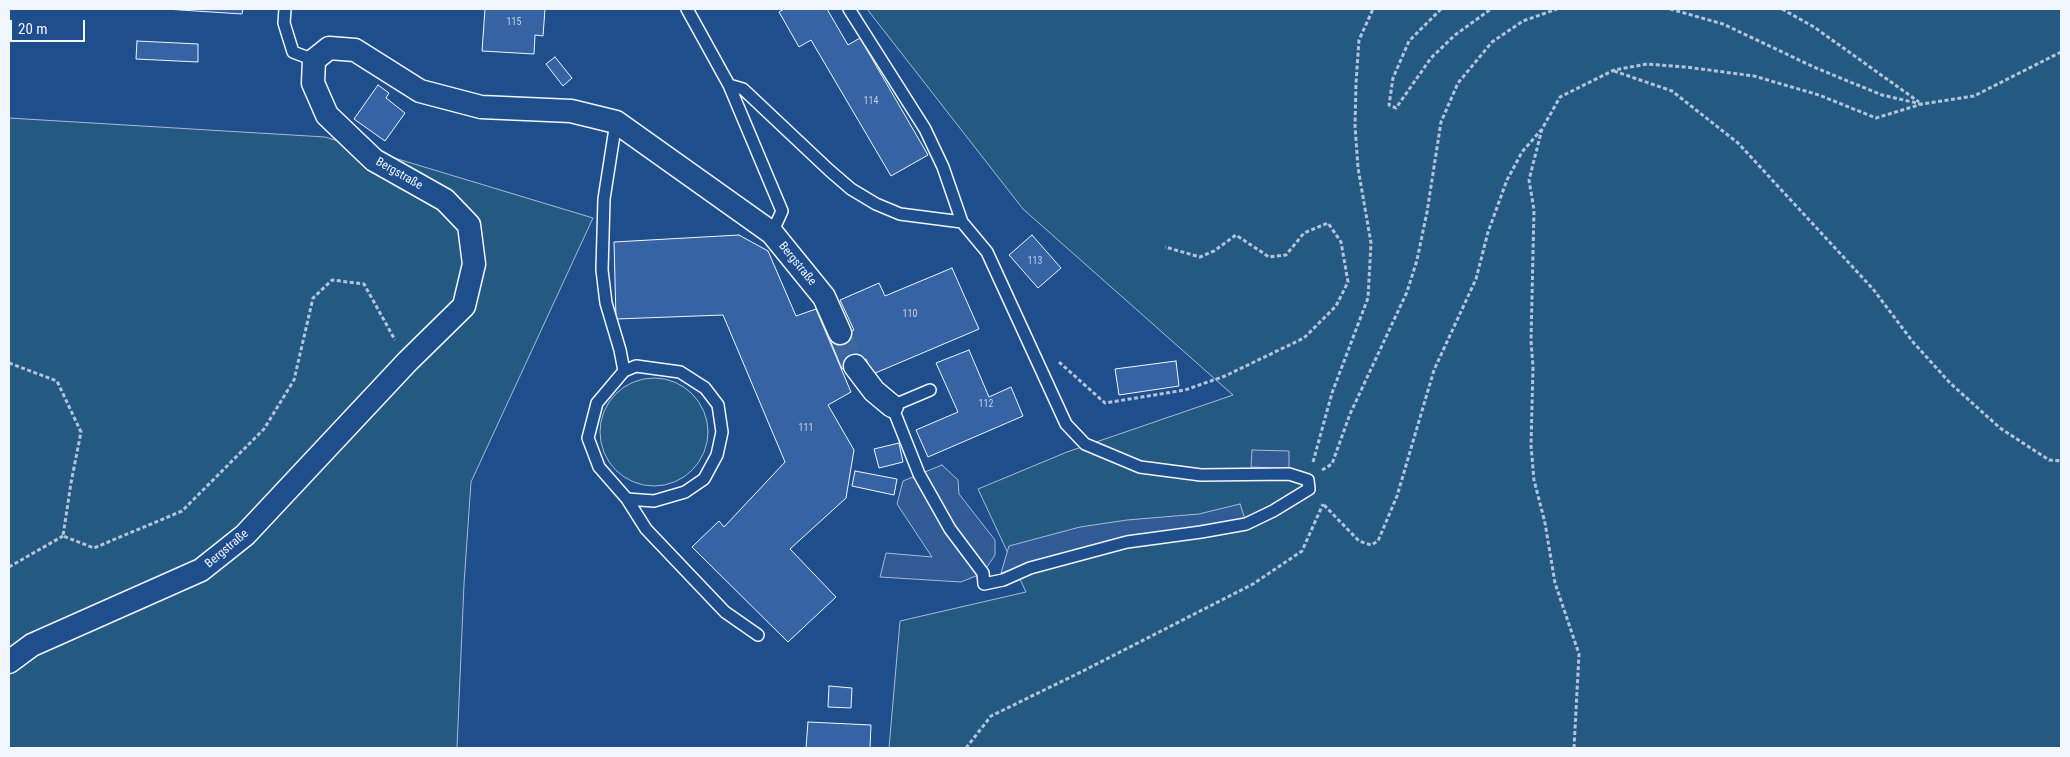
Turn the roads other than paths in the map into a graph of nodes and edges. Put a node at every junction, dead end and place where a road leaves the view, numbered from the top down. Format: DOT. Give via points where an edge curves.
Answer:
graph roads {
  1 [pos="285,9"];
  2 [pos="688,9"];
  3 [pos="849,9"];
  4 [pos="314,60"];
  5 [pos="729,85"];
  6 [pos="616,122"];
  7 [pos="962,222"];
  8 [pos="772,234"];
  9 [pos="840,333"];
  10 [pos="854,366"];
  11 [pos="624,371"];
  12 [pos="930,390"];
  13 [pos="892,406"];
  14 [pos="627,499"];
  15 [pos="758,635"];
  16 [pos="9,662"];
  1 -- 4 [label="lane" via="284,23 293,52"];
  2 -- 5 [label="lane"];
  3 -- 7 [label="lane" via="925,129 943,166"];
  4 -- 6 [label="street, Bergstraße" via="329,48 355,50 420,91 481,107 571,111"];
  4 -- 16 [label="street, Bergstraße" via="313,83 327,115 374,160 444,200 469,225 474,264 464,306 245,535 201,570 32,645"];
  5 -- 7 [label="lane" via="743,89 829,170 876,204 900,214"];
  5 -- 8 [label="lane" via="782,211"];
  6 -- 8 [label="street, Bergstraße"];
  6 -- 11 [label="lane" via="604,199 602,270 606,303"];
  7 -- 13 [label="lane" via="987,252 1066,424 1085,444 1140,467 1201,475 1289,474 1309,484 1273,511 1246,524 1127,542 984,584 983,573 950,529 919,474"];
  8 -- 9 [label="street, Bergstraße" via="824,297"];
  10 -- 13 [label="street" via="874,391"];
  11 -- 14 [label="lane" via="597,403 588,438 599,467"];
  11 -- 14 [label="lane" via="636,366 680,372 705,388 718,406 722,432 717,455 704,479 685,492 654,501"];
  12 -- 13 [label="lane"];
  14 -- 15 [label="lane" via="646,529 725,612"];
}
